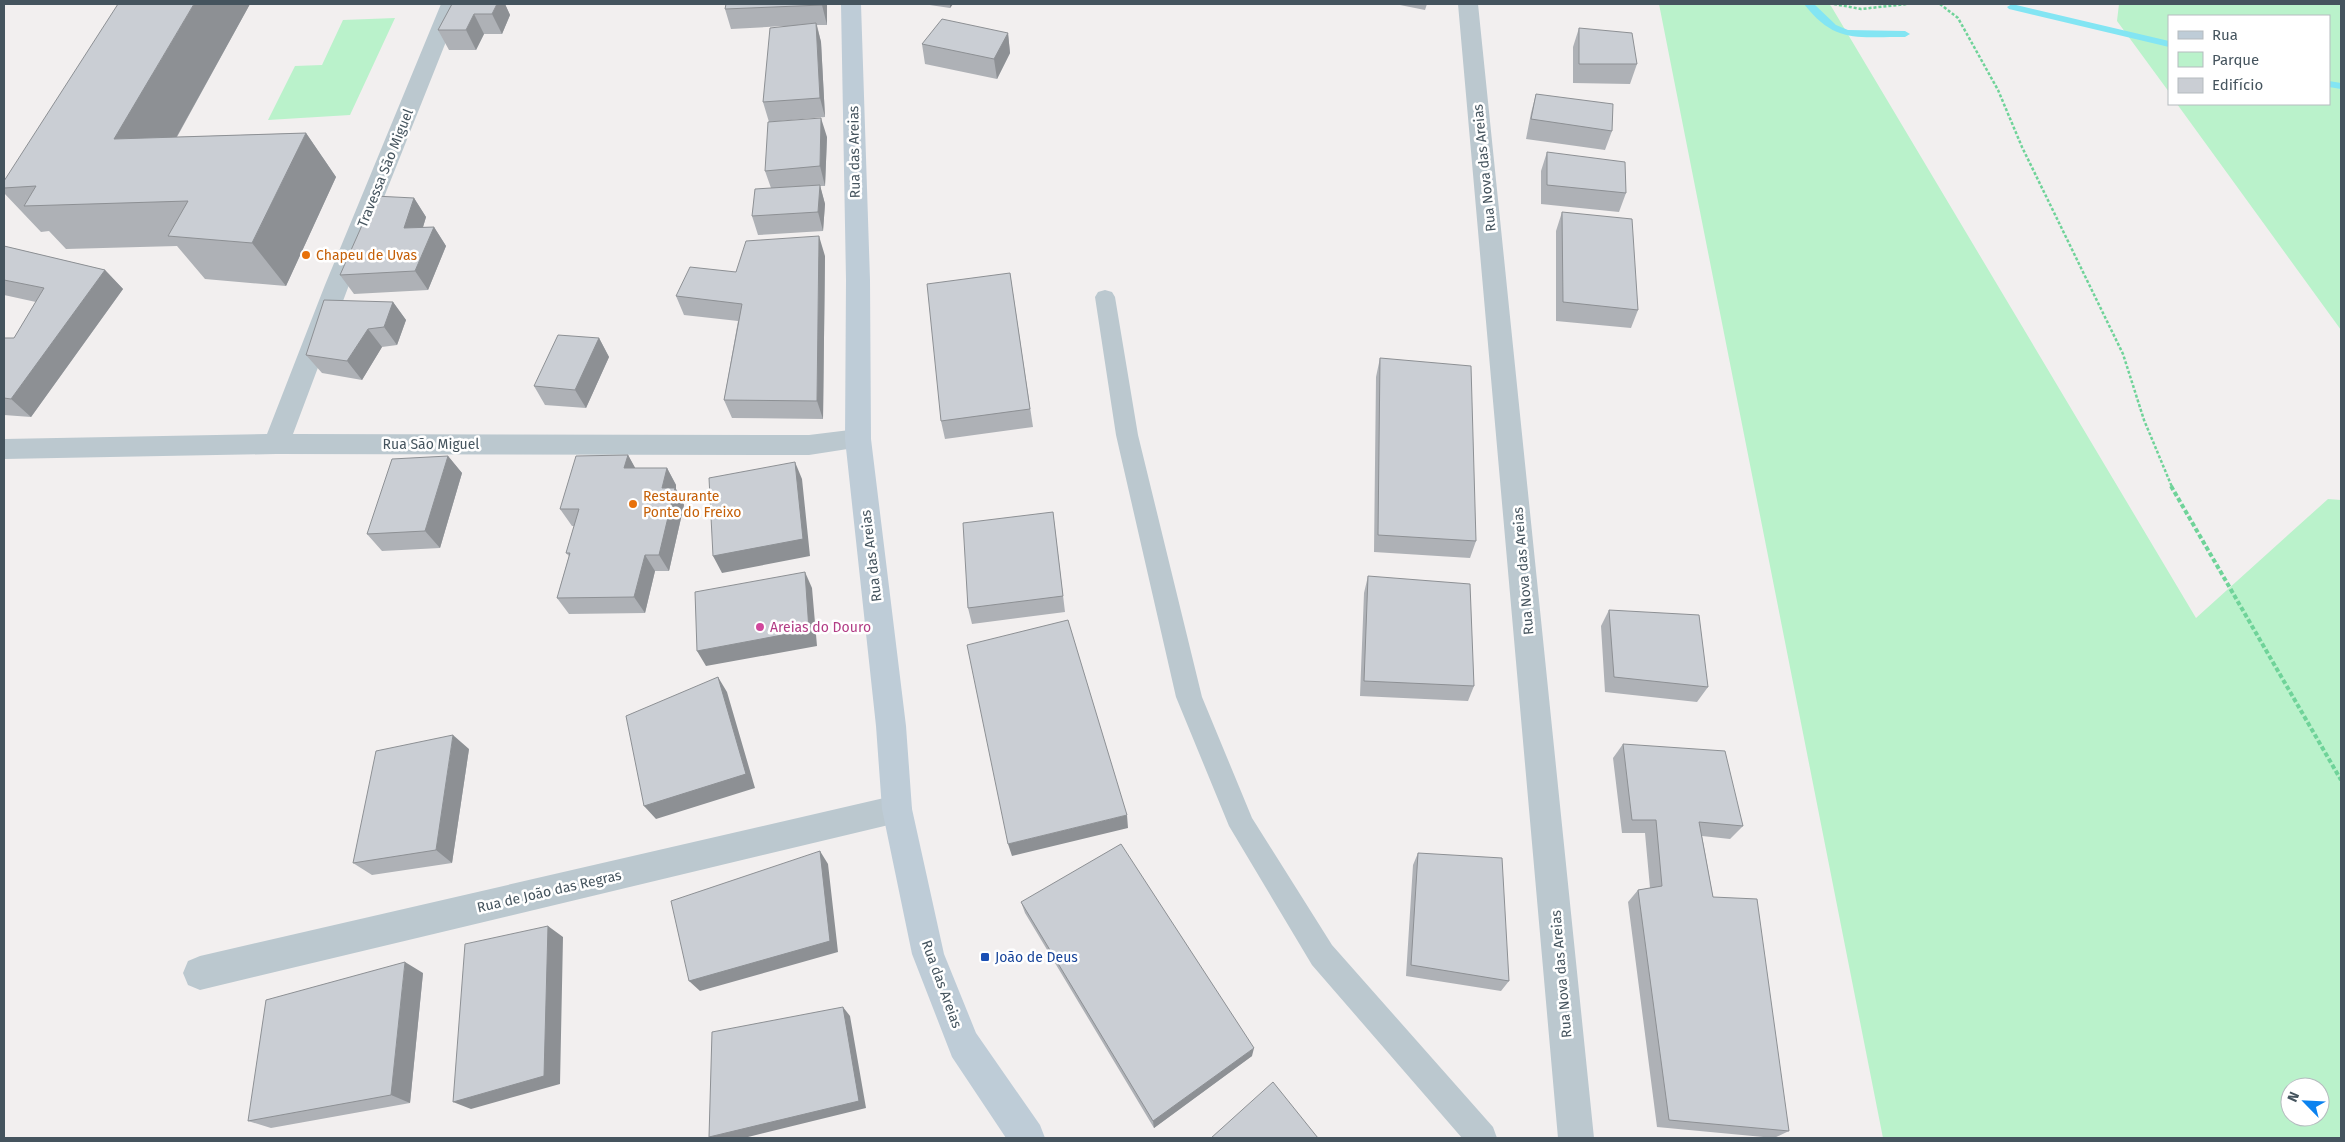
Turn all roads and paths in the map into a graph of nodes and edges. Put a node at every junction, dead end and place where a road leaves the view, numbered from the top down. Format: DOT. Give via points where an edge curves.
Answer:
graph roads {
  1 [pos="451,4"];
  2 [pos="851,4"];
  3 [pos="1468,4"];
  4 [pos="1834,4"];
  5 [pos="1907,4"];
  6 [pos="1940,4"];
  7 [pos="1105,296"];
  8 [pos="858,440"];
  9 [pos="276,444"];
  10 [pos="4,449"];
  11 [pos="2341,780"];
  12 [pos="897,809"];
  13 [pos="200,973"];
  14 [pos="1027,1138"];
  15 [pos="1482,1138"];
  16 [pos="1576,1138"];
  1 -- 9 [label="street, Travessa São Miguel"];
  2 -- 8 [label="street, Rua das Areias" via="858,280"];
  3 -- 16 [label="street, Rua Nova das Areias"];
  4 -- 5 [label="path" via="1861,9"];
  6 -- 11 [label="path" via="1958,18 1998,90 2022,147 2123,354 2169,483"];
  7 -- 15 [label="lane" via="1127,435 1189,697 1242,826 1322,955"];
  8 -- 9 [label="street, Rua São Miguel" via="809,445"];
  8 -- 12 [label="street, Rua das Areias" via="891,726"];
  9 -- 10 [label="street, Rua São Miguel"];
  12 -- 13 [label="street, Rua de João das Regras"];
  12 -- 14 [label="street, Rua das Areias" via="928,954 964,1045"];
}
